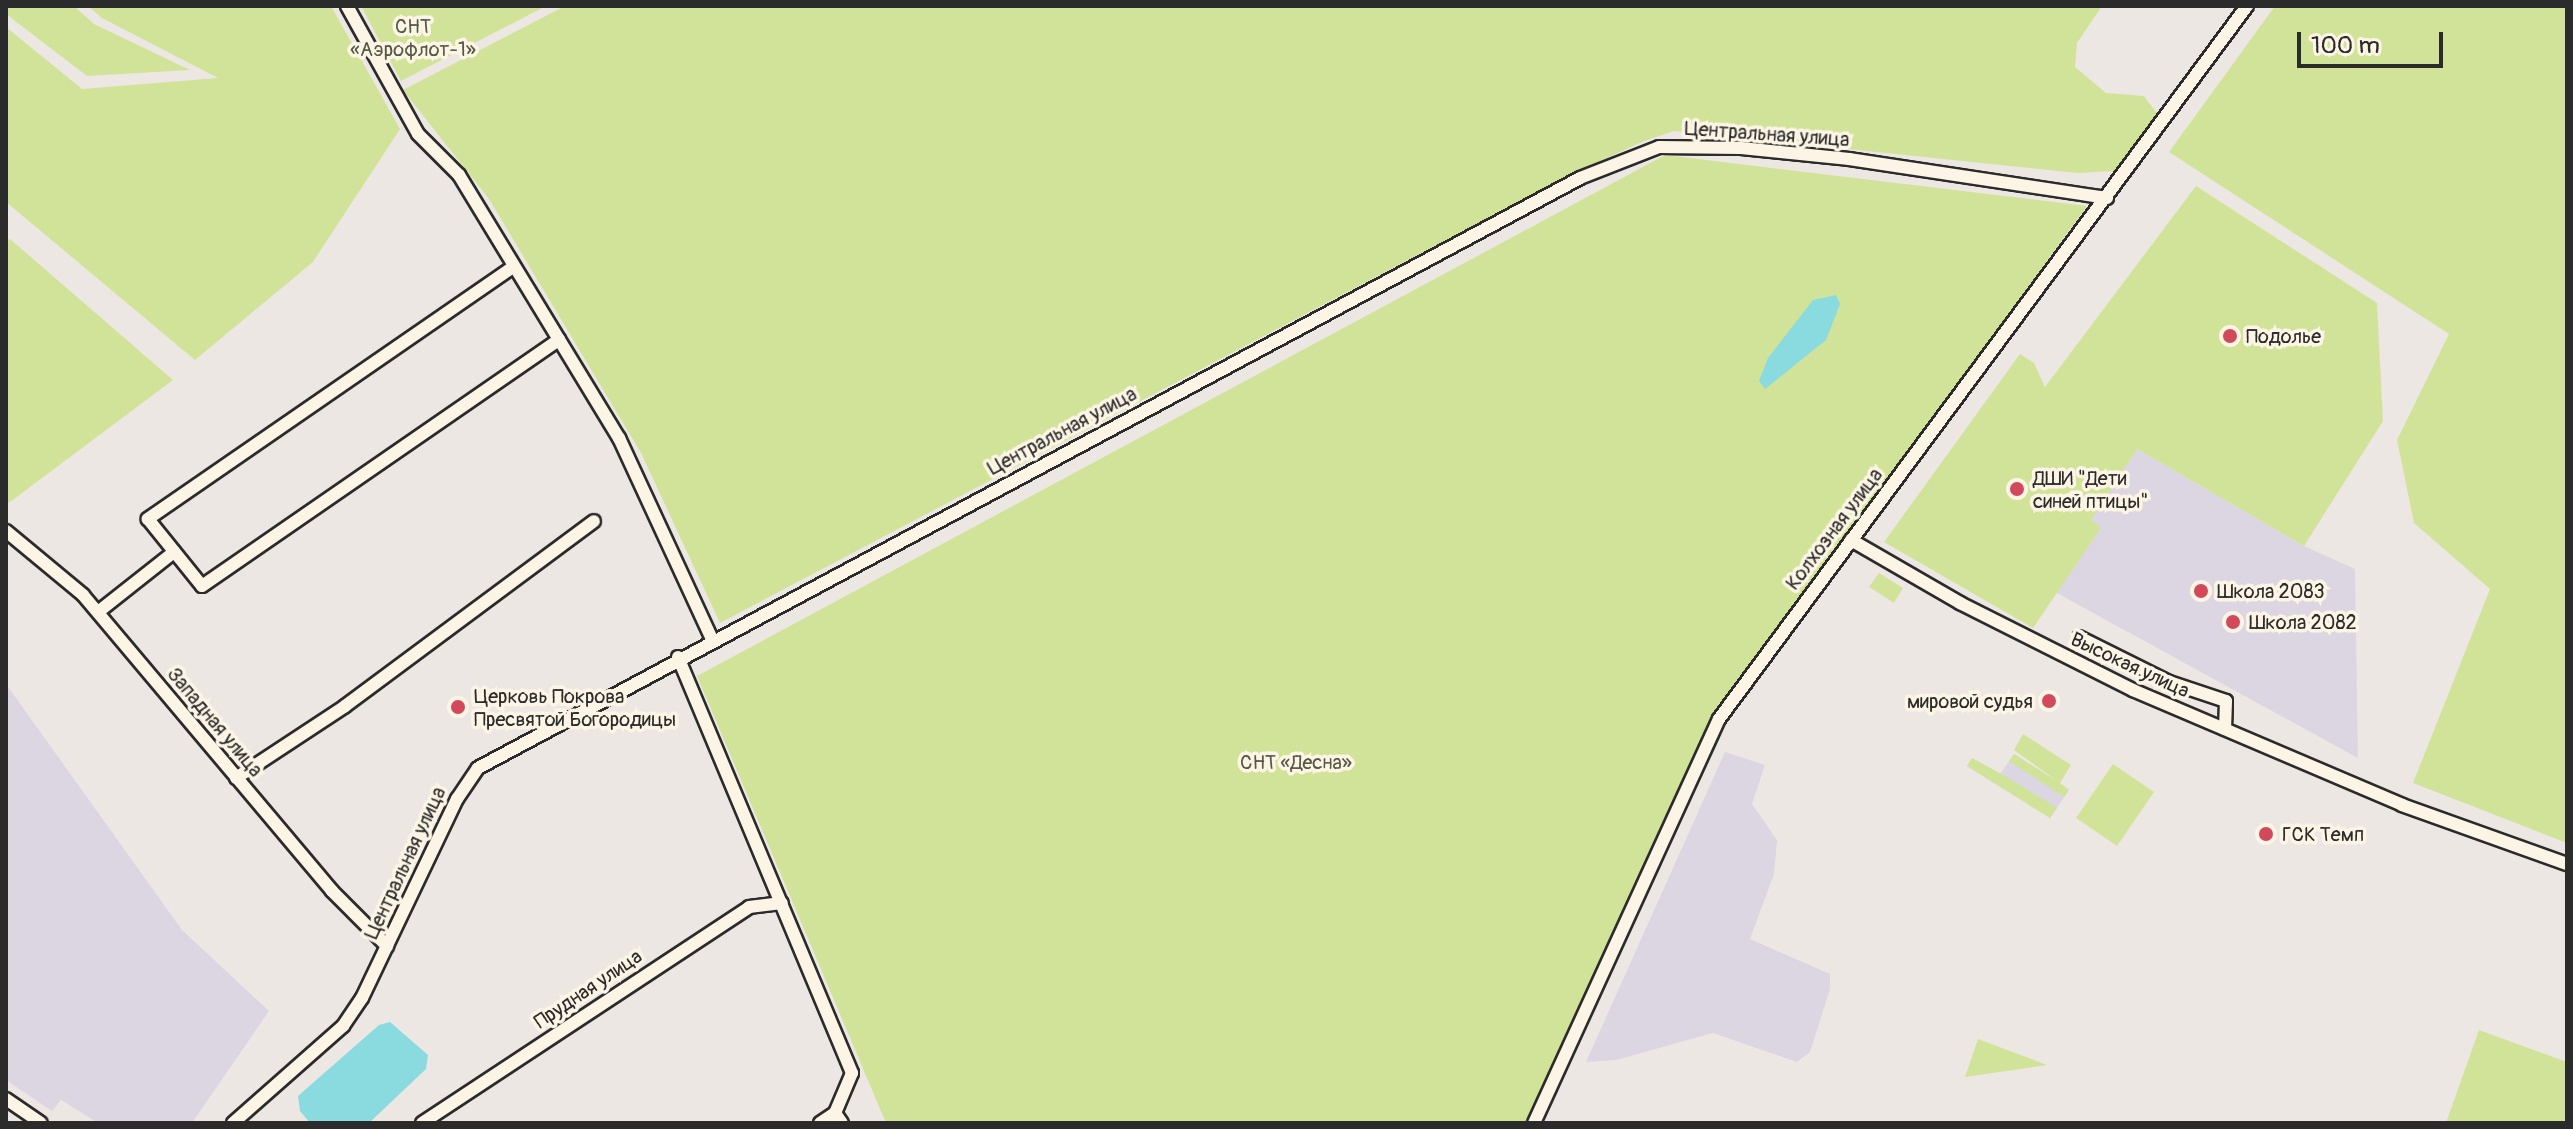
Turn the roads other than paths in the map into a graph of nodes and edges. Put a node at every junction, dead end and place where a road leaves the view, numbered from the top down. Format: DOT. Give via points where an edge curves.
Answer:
graph roads {
  1 [pos="347,6"];
  2 [pos="2247,6"];
  3 [pos="2107,198"];
  4 [pos="513,267"];
  5 [pos="559,340"];
  6 [pos="594,521"];
  7 [pos="6,531"];
  8 [pos="1851,540"];
  9 [pos="174,552"];
  10 [pos="98,612"];
  11 [pos="2079,637"];
  12 [pos="712,639"];
  13 [pos="678,657"];
  14 [pos="2225,729"];
  15 [pos="236,778"];
  16 [pos="2567,864"];
  17 [pos="782,903"];
  18 [pos="387,946"];
  19 [pos="6,1099"];
  20 [pos="838,1118"];
  21 [pos="41,1123"];
  22 [pos="233,1123"];
  23 [pos="422,1123"];
  24 [pos="820,1123"];
  25 [pos="1534,1123"];
  1 -- 4 [label="street" via="418,134 459,175"];
  2 -- 3 [label="street, Колхозная улица"];
  3 -- 8 [label="street, Колхозная улица"];
  3 -- 12 [label="street, Центральная улица" via="1741,148 1659,147 1630,154"];
  4 -- 5 [label="street"];
  4 -- 9 [label="street" via="148,519"];
  5 -- 9 [label="street" via="202,586"];
  5 -- 12 [label="street" via="619,438"];
  6 -- 15 [label="street" via="345,706"];
  7 -- 10 [label="street, Западная улица" via="57,570"];
  8 -- 14 [label="street, Высокая улица" via="2025,637"];
  8 -- 25 [label="street, Колхозная улица" via="1708,740"];
  9 -- 10 [label="street"];
  10 -- 15 [label="street, Западная улица"];
  11 -- 14 [label="street" via="2169,682 2226,701"];
  12 -- 13 [label="street, Центральная улица"];
  13 -- 17 [label="street"];
  13 -- 18 [label="street, Центральная улица" via="478,768 457,799"];
  14 -- 16 [label="street, Высокая улица" via="2402,805"];
  15 -- 18 [label="street, Западная улица" via="332,891"];
  17 -- 20 [label="street" via="852,1073"];
  17 -- 23 [label="street, Прудная улица" via="749,907"];
  18 -- 22 [label="street, Центральная улица" via="343,1026"];
  19 -- 21 [label="street"];
  20 -- 24 [label="street"];
}
